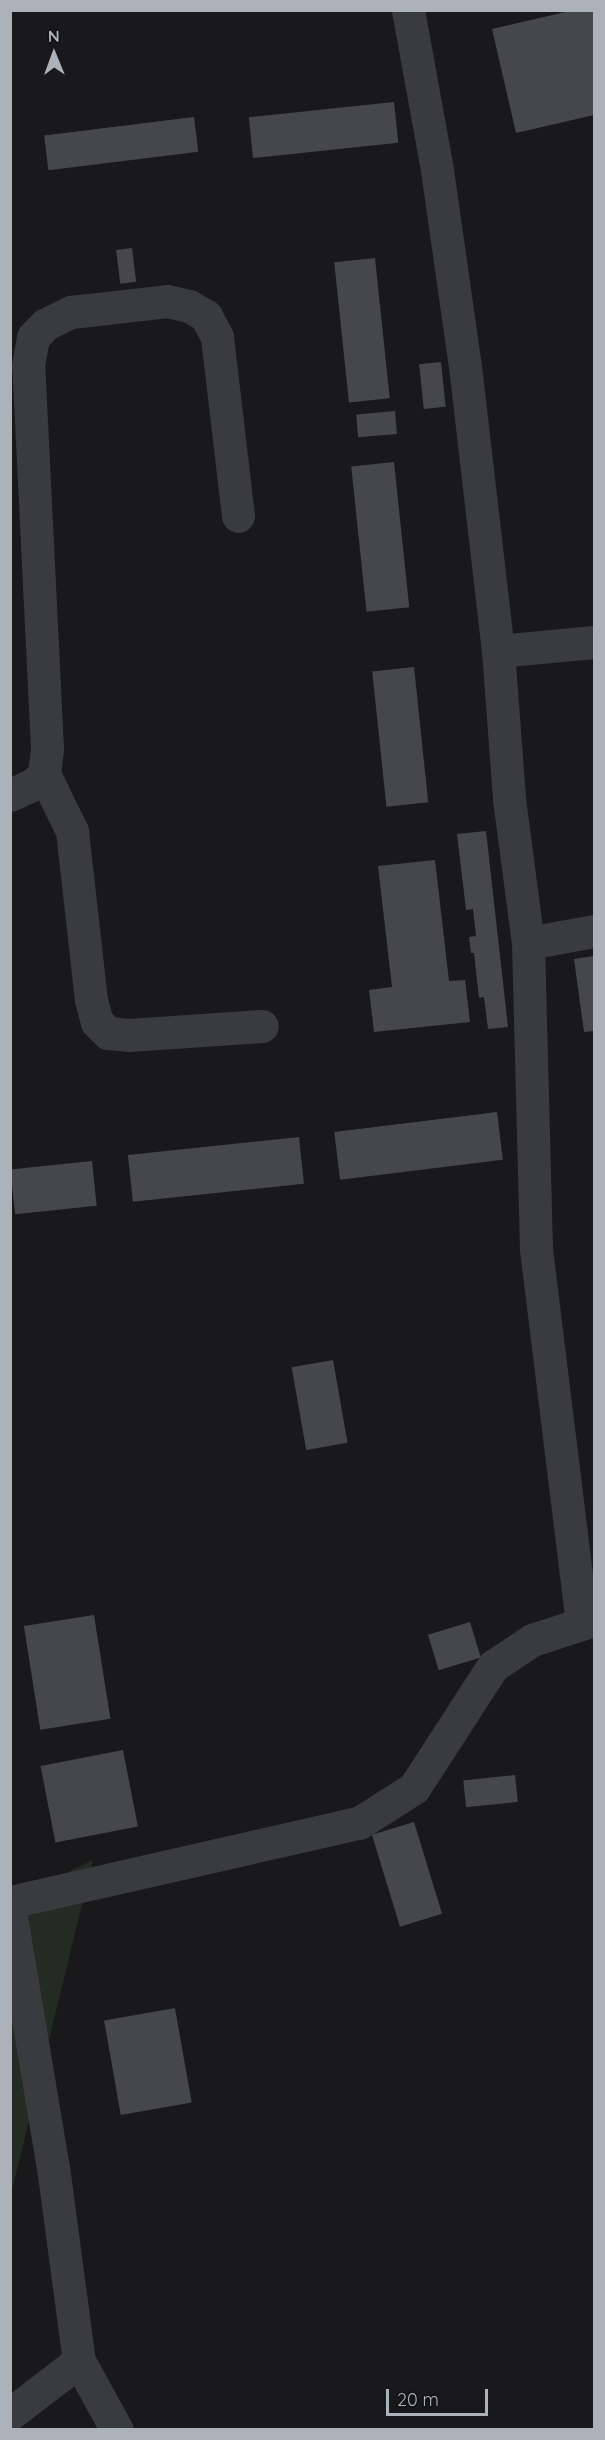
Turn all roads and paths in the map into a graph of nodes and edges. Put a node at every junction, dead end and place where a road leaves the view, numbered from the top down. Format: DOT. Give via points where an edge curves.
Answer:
graph roads {
  1 [pos="408,10"];
  2 [pos="238,516"];
  3 [pos="594,642"];
  4 [pos="498,651"];
  5 [pos="44,774"];
  6 [pos="10,795"];
  7 [pos="594,931"];
  8 [pos="528,943"];
  9 [pos="262,1026"];
  10 [pos="588,1621"];
  11 [pos="10,1902"];
  12 [pos="10,1911"];
  13 [pos="79,2361"];
  14 [pos="10,2415"];
  15 [pos="117,2430"];
  1 -- 4 [label="street" via="437,170 465,366"];
  2 -- 5 [label="street" via="217,337 206,316 189,306 167,301 71,312 46,324 33,337 28,366 46,748"];
  3 -- 4 [label="street"];
  4 -- 8 [label="street" via="509,799"];
  5 -- 6 [label="street" via="34,784"];
  5 -- 9 [label="street" via="72,831 91,1000 97,1022 108,1033 129,1035"];
  7 -- 8 [label="street"];
  8 -- 10 [label="street" via="536,1249"];
  10 -- 11 [label="street" via="532,1640 493,1665 414,1788 359,1823"];
  12 -- 13 [label="street" via="53,2167"];
  13 -- 14 [label="street"];
  13 -- 15 [label="street"];
}
